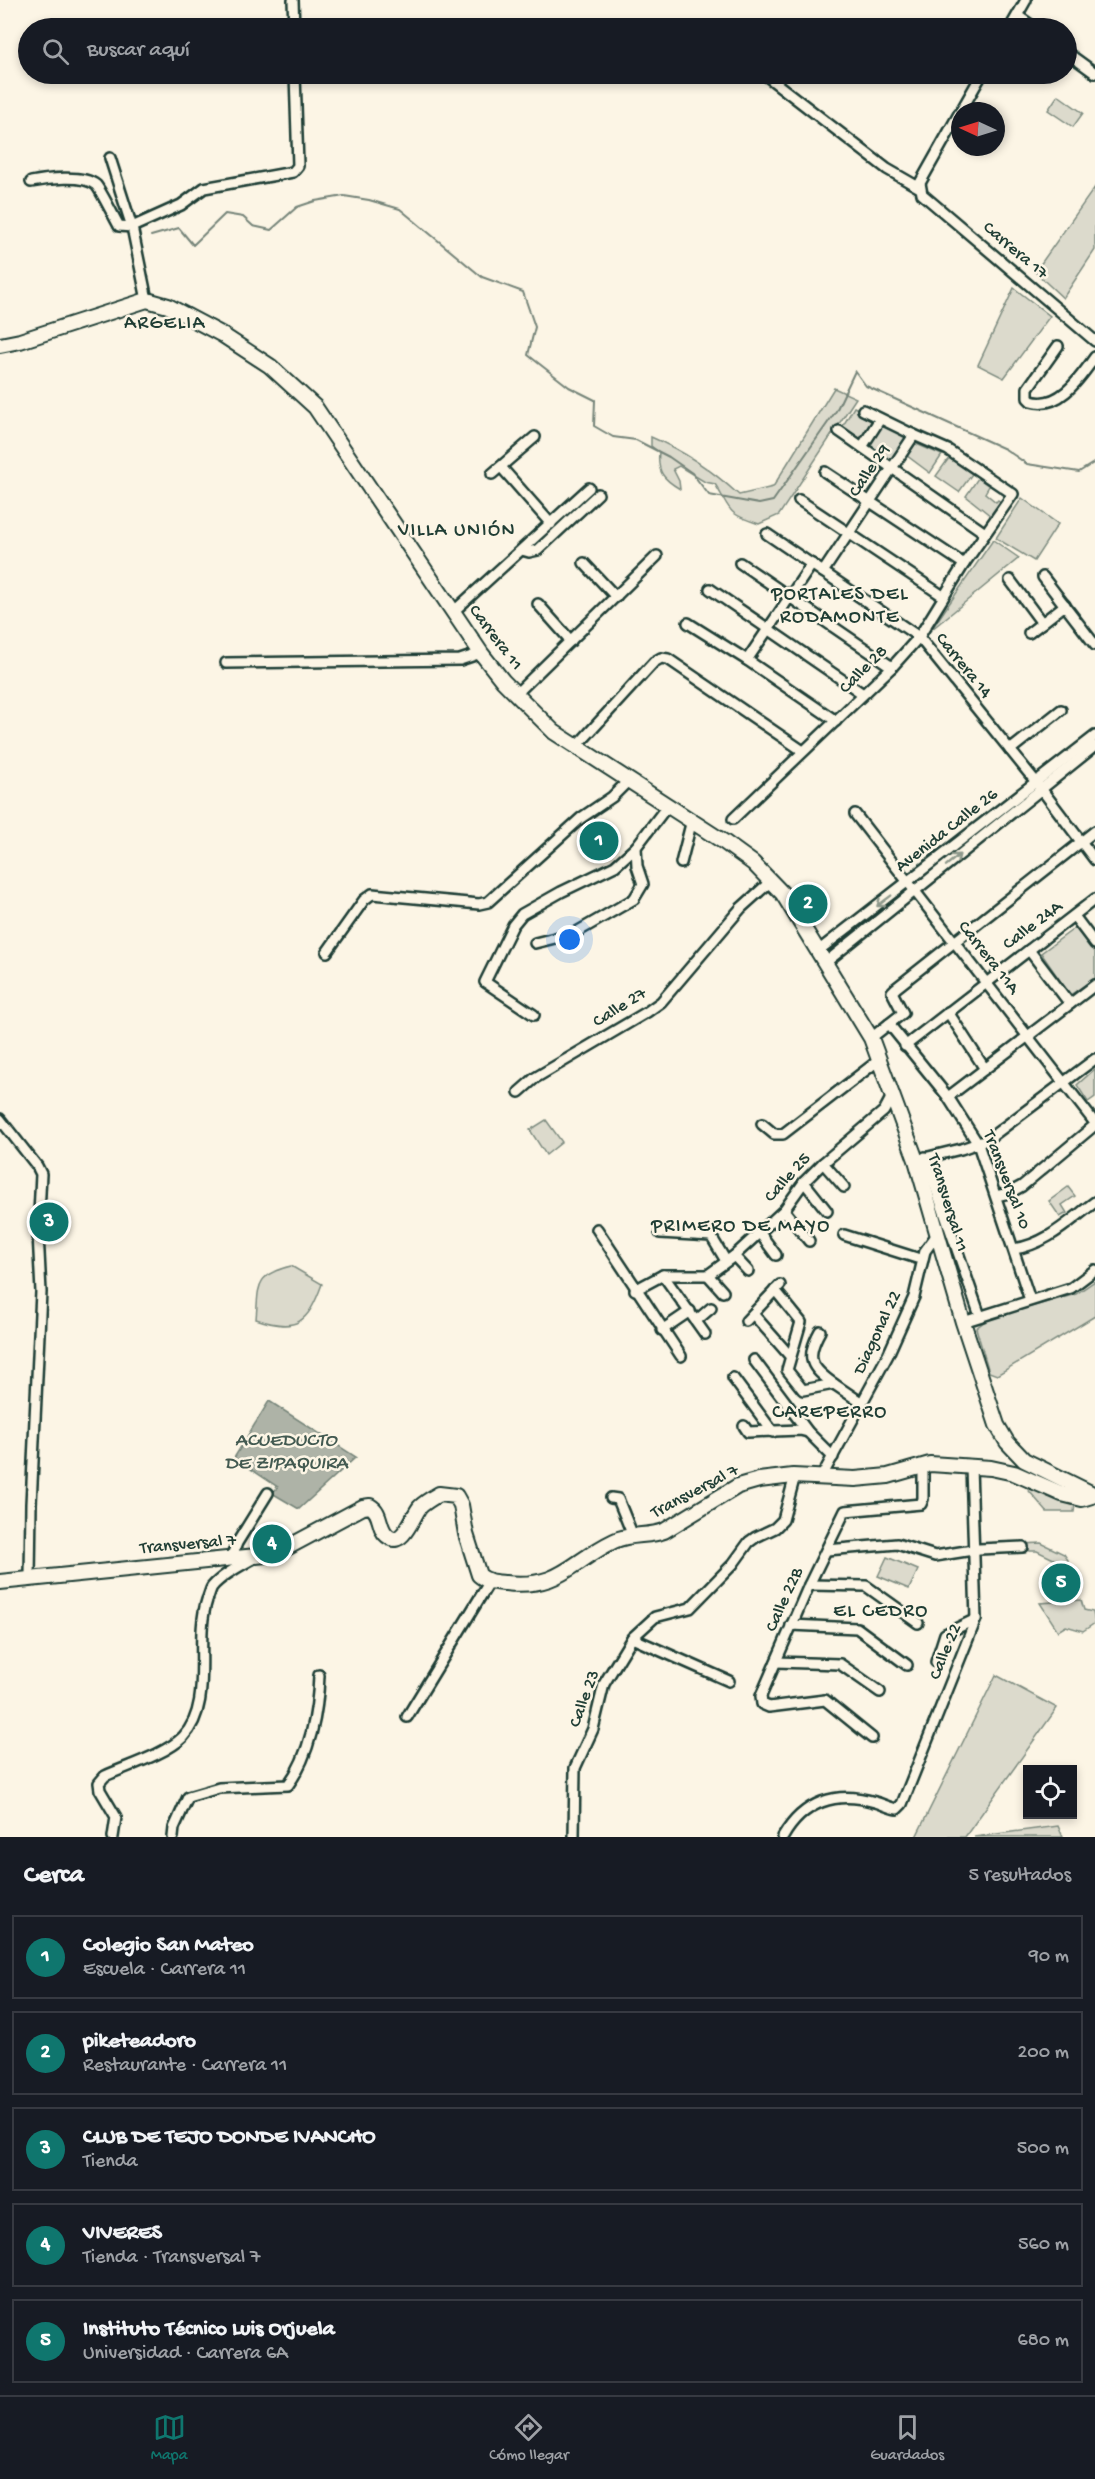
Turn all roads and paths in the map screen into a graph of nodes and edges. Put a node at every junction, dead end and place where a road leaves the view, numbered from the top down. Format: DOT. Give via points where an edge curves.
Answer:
graph roads {
  1 [pos="293,0"];
  2 [pos="1026,0"];
  3 [pos="1018,16"];
  4 [pos="294,18"];
  5 [pos="1021,18"];
  6 [pos="1077,60"];
  7 [pos="1095,73"];
  8 [pos="295,84"];
  9 [pos="777,84"];
  10 [pos="976,84"];
  11 [pos="966,102"];
  12 [pos="951,129"];
  13 [pos="110,158"];
  14 [pos="31,182"];
  15 [pos="920,186"];
  16 [pos="132,227"];
  17 [pos="147,300"];
  18 [pos="1095,341"];
  19 [pos="0,345"];
  20 [pos="1058,346"];
  21 [pos="1095,357"];
  22 [pos="863,410"];
  23 [pos="880,418"];
  24 [pos="839,431"];
  25 [pos="914,435"];
  26 [pos="535,437"];
  27 [pos="862,447"];
  28 [pos="501,467"];
  29 [pos="892,469"];
  30 [pos="825,472"];
  31 [pos="492,474"];
  32 [pos="589,488"];
  33 [pos="598,494"];
  34 [pos="799,500"];
  35 [pos="870,501"];
  36 [pos="551,524"];
  37 [pos="850,532"];
  38 [pos="985,533"];
  39 [pos="767,534"];
  40 [pos="522,550"];
  41 [pos="657,556"];
  42 [pos="584,563"];
  43 [pos="740,563"];
  44 [pos="812,564"];
  45 [pos="964,564"];
  46 [pos="823,572"];
  47 [pos="1043,577"];
  48 [pos="1010,580"];
  49 [pos="711,589"];
  50 [pos="943,596"];
  51 [pos="616,597"];
  52 [pos="788,597"];
  53 [pos="538,604"];
  54 [pos="1065,605"];
  55 [pos="453,612"];
  56 [pos="688,623"];
  57 [pos="1042,623"];
  58 [pos="768,628"];
  59 [pos="1029,633"];
  60 [pos="919,637"];
  61 [pos="571,641"];
  62 [pos="1095,645"];
  63 [pos="481,653"];
  64 [pos="747,660"];
  65 [pos="226,663"];
  66 [pos="892,667"];
  67 [pos="516,694"];
  68 [pos="863,694"];
  69 [pos="1061,710"];
  70 [pos="836,721"];
  71 [pos="1095,736"];
  72 [pos="577,746"];
  73 [pos="1095,746"];
  74 [pos="1011,750"];
  75 [pos="803,751"];
  76 [pos="629,780"];
  77 [pos="1039,786"];
  78 [pos="668,805"];
  79 [pos="855,813"];
  80 [pos="733,819"];
  81 [pos="692,820"];
  82 [pos="1095,831"];
  83 [pos="1081,842"];
  84 [pos="636,847"];
  85 [pos="1095,860"];
  86 [pos="681,863"];
  87 [pos="771,881"];
  88 [pos="911,886"];
  89 [pos="1095,899"];
  90 [pos="1074,916"];
  91 [pos="955,942"];
  92 [pos="535,943"];
  93 [pos="1095,944"];
  94 [pos="1029,950"];
  95 [pos="327,951"];
  96 [pos="822,957"];
  97 [pos="836,982"];
  98 [pos="986,982"];
  99 [pos="1095,985"];
  100 [pos="1070,1004"];
  101 [pos="948,1012"];
  102 [pos="534,1016"];
  103 [pos="889,1024"];
  104 [pos="1028,1036"];
  105 [pos="871,1038"];
  106 [pos="905,1046"];
  107 [pos="1095,1059"];
  108 [pos="879,1060"];
  109 [pos="985,1069"];
  110 [pos="1064,1082"];
  111 [pos="519,1092"];
  112 [pos="892,1096"];
  113 [pos="948,1097"];
  114 [pos="1095,1105"];
  115 [pos="1087,1112"];
  116 [pos="0,1119"];
  117 [pos="762,1124"];
  118 [pos="1095,1124"];
  119 [pos="978,1144"];
  120 [pos="920,1159"];
  121 [pos="823,1163"];
  122 [pos="804,1182"];
  123 [pos="844,1187"];
  124 [pos="996,1196"];
  125 [pos="1095,1202"];
  126 [pos="784,1210"];
  127 [pos="828,1211"];
  128 [pos="597,1229"];
  129 [pos="759,1232"];
  130 [pos="660,1233"];
  131 [pos="938,1233"];
  132 [pos="844,1235"];
  133 [pos="809,1241"];
  134 [pos="1014,1249"];
  135 [pos="776,1255"];
  136 [pos="730,1258"];
  137 [pos="923,1260"];
  138 [pos="1095,1269"];
  139 [pos="748,1271"];
  140 [pos="663,1275"];
  141 [pos="708,1275"];
  142 [pos="635,1290"];
  143 [pos="723,1292"];
  144 [pos="1030,1300"];
  145 [pos="711,1308"];
  146 [pos="690,1311"];
  147 [pos="753,1314"];
  148 [pos="980,1316"];
  149 [pos="697,1320"];
  150 [pos="746,1321"];
  151 [pos="963,1322"];
  152 [pos="662,1330"];
  153 [pos="820,1331"];
  154 [pos="705,1334"];
  155 [pos="681,1356"];
  156 [pos="790,1356"];
  157 [pos="754,1360"];
  158 [pos="733,1378"];
  159 [pos="834,1384"];
  160 [pos="862,1402"];
  161 [pos="744,1426"];
  162 [pos="773,1432"];
  163 [pos="808,1432"];
  164 [pos="833,1458"];
  165 [pos="923,1467"];
  166 [pos="970,1467"];
  167 [pos="793,1476"];
  168 [pos="822,1476"];
  169 [pos="268,1493"];
  170 [pos="1091,1496"];
  171 [pos="610,1498"];
  172 [pos="1095,1505"];
  173 [pos="633,1536"];
  174 [pos="1023,1547"];
  175 [pos="827,1550"];
  176 [pos="974,1551"];
  177 [pos="256,1557"];
  178 [pos="231,1558"];
  179 [pos="30,1578"];
  180 [pos="490,1581"];
  181 [pos="0,1582"];
  182 [pos="809,1585"];
  183 [pos="976,1619"];
  184 [pos="918,1623"];
  185 [pos="791,1625"];
  186 [pos="632,1638"];
  187 [pos="776,1662"];
  188 [pos="936,1662"];
  189 [pos="908,1665"];
  190 [pos="319,1675"];
  191 [pos="729,1681"];
  192 [pos="880,1692"];
  193 [pos="407,1717"];
  194 [pos="872,1738"];
  195 [pos="113,1837"];
  196 [pos="173,1837"];
  197 [pos="574,1837"];
  198 [pos="783,1837"];
  1 -- 4 [label="street"];
  2 -- 3 [label="street"];
  3 -- 5 [label="street"];
  6 -- 7 [label="street"];
  8 -- 16 [label="street" via="297,170 204,188 182,205"];
  9 -- 15 [label="street" via="862,150"];
  10 -- 11 [label="street"];
  12 -- 15 [label="street"];
  13 -- 16 [label="street"];
  14 -- 16 [label="street" via="50,178 92,182 119,226"];
  15 -- 18 [label="street, Carrera 17" via="922,194"];
  16 -- 17 [label="street"];
  17 -- 19 [label="street"];
  17 -- 55 [label="street, Carrera 11" via="168,306 221,334 270,366 315,407"];
  20 -- 21 [label="street" via="1028,388 1031,402 1044,402 1066,392"];
  22 -- 23 [label="street, Calle 29"];
  23 -- 25 [label="street, Calle 29"];
  23 -- 27 [label="street"];
  24 -- 27 [label="street"];
  25 -- 29 [label="street, Calle 29"];
  25 -- 38 [label="street, Calle 28" via="948,450 1013,494"];
  26 -- 28 [label="street"];
  27 -- 29 [label="street"];
  28 -- 31 [label="street"];
  28 -- 36 [label="street"];
  29 -- 35 [label="street, Calle 29"];
  29 -- 38 [label="street"];
  30 -- 35 [label="street"];
  32 -- 36 [label="street"];
  33 -- 40 [label="street" via="538,550"];
  34 -- 37 [label="street"];
  35 -- 37 [label="street, Calle 29"];
  35 -- 45 [label="street"];
  36 -- 40 [label="street"];
  37 -- 46 [label="street, Calle 29"];
  37 -- 50 [label="street"];
  38 -- 45 [label="street, Calle 28"];
  39 -- 44 [label="street, Carrera 14"];
  40 -- 55 [label="street"];
  41 -- 51 [label="street"];
  42 -- 51 [label="street"];
  43 -- 52 [label="street"];
  44 -- 46 [label="street, Carrera 14"];
  44 -- 52 [label="street"];
  45 -- 50 [label="street, Calle 28"];
  46 -- 60 [label="street, Carrera 14"];
  47 -- 54 [label="street"];
  48 -- 57 [label="street"];
  49 -- 58 [label="street"];
  50 -- 60 [label="street, Calle 28"];
  51 -- 61 [label="street"];
  52 -- 58 [label="street"];
  52 -- 66 [label="street"];
  53 -- 61 [label="street"];
  54 -- 57 [label="street"];
  54 -- 62 [label="street"];
  55 -- 63 [label="street, Carrera 11"];
  56 -- 64 [label="street"];
  57 -- 59 [label="street"];
  58 -- 64 [label="street"];
  58 -- 68 [label="street"];
  60 -- 66 [label="street, Calle 28"];
  60 -- 74 [label="street, Carrera 14"];
  61 -- 67 [label="street"];
  63 -- 65 [label="street" via="460,660"];
  63 -- 67 [label="street, Carrera 11"];
  64 -- 70 [label="street"];
  66 -- 68 [label="street, Calle 28"];
  67 -- 72 [label="street, Carrera 11" via="554,732"];
  68 -- 70 [label="street, Calle 28"];
  69 -- 74 [label="street"];
  70 -- 75 [label="street, Calle 28"];
  71 -- 77 [label="street, Avenida Calle 26"];
  72 -- 75 [label="street" via="661,658"];
  72 -- 76 [label="street, Carrera 11"];
  73 -- 77 [label="street, Avenida Calle 26"];
  74 -- 77 [label="street, Carrera 14"];
  75 -- 80 [label="street, Calle 28"];
  76 -- 78 [label="street, Carrera 11"];
  76 -- 95 [label="street" via="488,902 372,894"];
  77 -- 83 [label="street, Carrera 14"];
  77 -- 88 [label="street, Avenida Calle 26"];
  78 -- 81 [label="street, Carrera 11"];
  78 -- 84 [label="street"];
  79 -- 88 [label="street, Carrera 11A"];
  81 -- 86 [label="street"];
  81 -- 87 [label="street, Carrera 11" via="753,863"];
  82 -- 83 [label="street"];
  83 -- 85 [label="street, Carrera 14"];
  83 -- 91 [label="street"];
  84 -- 92 [label="street" via="643,884 634,899 575,933"];
  84 -- 102 [label="street" via="615,866 536,905 513,925 485,982"];
  87 -- 96 [label="street, Carrera 11"];
  87 -- 111 [label="street, Calle 27" via="741,909 661,1002"];
  88 -- 91 [label="street, Carrera 11A"];
  88 -- 96 [label="street, Avenida Calle 26"];
  88 -- 96 [label="street, Avenida Calle 26, one-way"];
  89 -- 90 [label="street, Calle 24A"];
  90 -- 93 [label="street"];
  90 -- 94 [label="street, Calle 24A"];
  91 -- 98 [label="street, Carrera 11A"];
  91 -- 103 [label="street" via="892,992 903,1013"];
  94 -- 98 [label="street, Calle 24A"];
  94 -- 100 [label="street"];
  96 -- 97 [label="street, Carrera 11"];
  97 -- 105 [label="street, Transversal 11"];
  98 -- 101 [label="street, Calle 24A"];
  98 -- 104 [label="street, Carrera 11A"];
  99 -- 100 [label="street"];
  100 -- 104 [label="street"];
  101 -- 106 [label="street, Calle 24A"];
  101 -- 109 [label="street"];
  103 -- 105 [label="street"];
  103 -- 106 [label="street, Transversal 10"];
  104 -- 109 [label="street"];
  104 -- 110 [label="street, Carrera 11A"];
  105 -- 108 [label="street, Transversal 11"];
  106 -- 113 [label="street, Transversal 10"];
  107 -- 110 [label="street"];
  108 -- 112 [label="street, Transversal 11"];
  108 -- 117 [label="street" via="783,1134 774,1134"];
  109 -- 113 [label="street"];
  110 -- 115 [label="street, Carrera 11A"];
  110 -- 119 [label="street"];
  112 -- 120 [label="street, Transversal 11"];
  112 -- 121 [label="street, Calle 25" via="884,1111"];
  113 -- 119 [label="street, Transversal 10"];
  114 -- 115 [label="street"];
  115 -- 118 [label="street, Carrera 11A"];
  116 -- 179 [label="street" via="41,1174"];
  118 -- 124 [label="street" via="1022,1186"];
  119 -- 120 [label="street"];
  119 -- 124 [label="street, Transversal 10"];
  120 -- 131 [label="street, Transversal 11"];
  120 -- 148 [label="street"];
  121 -- 122 [label="street, Calle 25"];
  121 -- 123 [label="street"];
  122 -- 126 [label="street, Calle 25"];
  122 -- 127 [label="street"];
  124 -- 134 [label="street, Transversal 10"];
  125 -- 134 [label="street" via="1044,1240"];
  126 -- 129 [label="street, Calle 25"];
  126 -- 133 [label="street"];
  128 -- 142 [label="street"];
  129 -- 135 [label="street"];
  129 -- 136 [label="street, Calle 25"];
  130 -- 136 [label="street" via="709,1235"];
  131 -- 137 [label="street, Diagonal 22"];
  131 -- 151 [label="street, Transversal 11"];
  132 -- 137 [label="street"];
  134 -- 144 [label="street, Transversal 10"];
  136 -- 139 [label="street"];
  136 -- 141 [label="street, Calle 25"];
  137 -- 160 [label="street, Diagonal 22" via="914,1297"];
  138 -- 144 [label="street" via="1071,1288"];
  140 -- 141 [label="street"];
  140 -- 142 [label="street"];
  140 -- 146 [label="street"];
  141 -- 143 [label="street"];
  142 -- 152 [label="street"];
  144 -- 148 [label="street"];
  145 -- 149 [label="street"];
  146 -- 149 [label="street"];
  146 -- 152 [label="street"];
  147 -- 150 [label="street"];
  147 -- 156 [label="street"];
  147 -- 156 [label="street" via="778,1287 801,1322"];
  148 -- 151 [label="street"];
  149 -- 154 [label="street"];
  151 -- 170 [label="street, Transversal 11" via="997,1425 1007,1442 1024,1460"];
  152 -- 155 [label="street"];
  153 -- 159 [label="street" via="811,1353 812,1364"];
  156 -- 159 [label="street" via="787,1370 803,1390"];
  157 -- 163 [label="street"];
  158 -- 162 [label="street"];
  159 -- 160 [label="street"];
  160 -- 164 [label="street, Diagonal 22"];
  161 -- 162 [label="street" via="748,1432"];
  162 -- 163 [label="street"];
  163 -- 164 [label="street"];
  164 -- 168 [label="street, Diagonal 22"];
  165 -- 166 [label="street, Transversal 7"];
  165 -- 168 [label="street, Transversal 7" via="855,1479"];
  165 -- 175 [label="street, Calle 22B" via="921,1504 846,1511"];
  166 -- 170 [label="street, Transversal 7" via="1014,1473 1062,1494"];
  166 -- 176 [label="street, Calle 22"];
  167 -- 168 [label="street, Transversal 7"];
  167 -- 173 [label="street, Transversal 7" via="738,1486 664,1531 652,1536"];
  167 -- 186 [label="street, Calle 23" via="783,1520 749,1542 690,1608 656,1617"];
  169 -- 178 [label="street"];
  170 -- 172 [label="street"];
  171 -- 173 [label="street" via="618,1499"];
  173 -- 180 [label="street, Transversal 7" via="613,1541 557,1577 539,1583"];
  174 -- 176 [label="street"];
  175 -- 176 [label="street" via="897,1544 935,1556"];
  175 -- 182 [label="street, Calle 22B"];
  176 -- 183 [label="street, Calle 22"];
  177 -- 178 [label="street, Transversal 7"];
  177 -- 180 [label="street, Transversal 7" via="287,1549 370,1506 388,1537 401,1537 418,1509 439,1494 446,1494 456,1496 461,1504 477,1570 484,1580"];
  177 -- 195 [label="street" via="212,1588 202,1615 200,1701 191,1725 172,1746 105,1776 99,1783 116,1817"];
  178 -- 179 [label="street, Transversal 7"];
  179 -- 181 [label="street, Transversal 7"];
  180 -- 193 [label="street"];
  182 -- 184 [label="street" via="866,1586"];
  182 -- 185 [label="street, Calle 22B"];
  183 -- 188 [label="street" via="945,1634"];
  183 -- 198 [label="street, Calle 22" via="902,1804 897,1809 851,1798 824,1800 804,1811"];
  185 -- 187 [label="street, Calle 22B"];
  185 -- 189 [label="street" via="857,1628"];
  186 -- 191 [label="street"];
  186 -- 197 [label="street, Calle 23" via="604,1684 593,1729 575,1768"];
  187 -- 192 [label="street" via="840,1664"];
  187 -- 194 [label="street, Calle 22B" via="761,1696 762,1704 769,1707 825,1700"];
  190 -- 196 [label="street" via="318,1704 300,1768 288,1785 219,1788 188,1797"];
}
